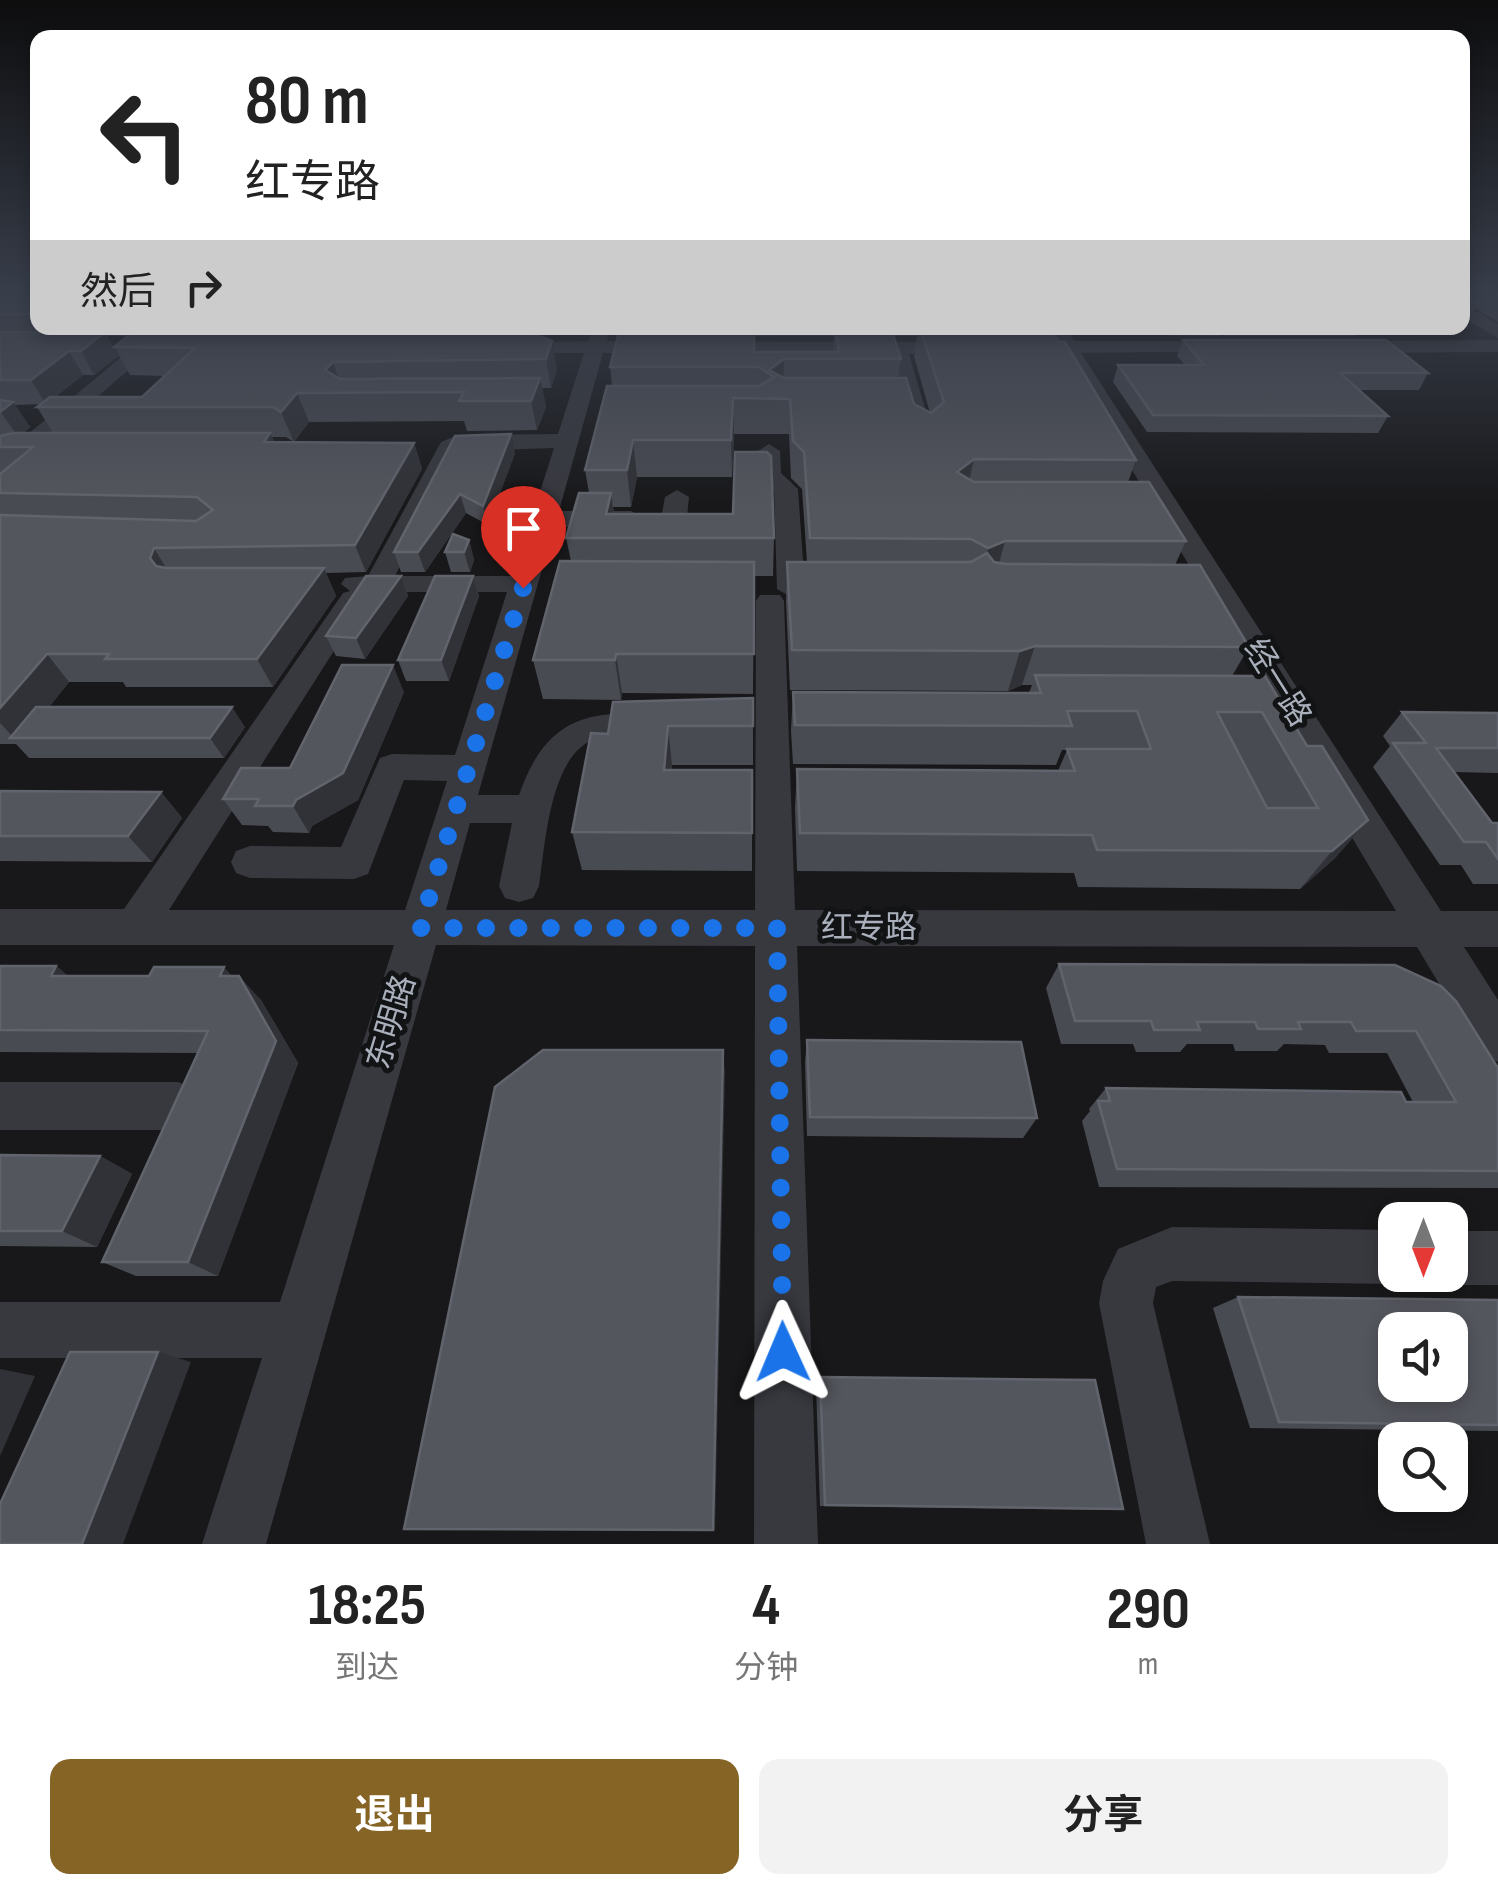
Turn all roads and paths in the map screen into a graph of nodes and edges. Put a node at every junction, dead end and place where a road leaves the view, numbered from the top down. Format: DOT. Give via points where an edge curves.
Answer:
graph roads {
  1 [pos="128,361"];
  2 [pos="592,361"];
  3 [pos="899,361"];
  4 [pos="1077,361"];
  5 [pos="576,412"];
  6 [pos="32,414"];
  7 [pos="65,414"];
  8 [pos="923,439"];
  9 [pos="0,448"];
  10 [pos="25,448"];
  11 [pos="62,448"];
  12 [pos="769,450"];
  13 [pos="0,469"];
  14 [pos="677,497"];
  15 [pos="1132,509"];
  16 [pos="1169,509"];
  17 [pos="544,519"];
  18 [pos="323,584"];
  19 [pos="370,584"];
  20 [pos="536,587"];
  21 [pos="1183,592"];
  22 [pos="1221,592"];
  23 [pos="1250,701"];
  24 [pos="1288,701"];
  25 [pos="688,725"];
  26 [pos="469,768"];
  27 [pos="456,809"];
  28 [pos="535,809"];
  29 [pos="250,862"];
  30 [pos="519,886"];
  31 [pos="0,927"];
  32 [pos="134,927"];
  33 [pos="420,928"];
  34 [pos="777,928"];
  35 [pos="1429,928"];
  36 [pos="1498,928"];
  37 [pos="1498,1040"];
  38 [pos="0,1106"];
  39 [pos="178,1106"];
  40 [pos="1378,1257"];
  41 [pos="1468,1258"];
  42 [pos="1498,1258"];
  43 [pos="0,1330"];
  44 [pos="89,1330"];
  45 [pos="299,1330"];
  46 [pos="65,1384"];
  47 [pos="234,1544"];
  48 [pos="786,1544"];
  49 [pos="1178,1544"];
  1 -- 7 [label="street"];
  2 -- 5 [label="street, 东明路"];
  3 -- 8 [label="street" via="904,403"];
  4 -- 16 [label="street, 经一路"];
  5 -- 17 [label="street, 东明路"];
  5 -- 19 [label="street" via="449,446"];
  6 -- 7 [label="street"];
  7 -- 10 [label="street"];
  9 -- 10 [label="street"];
  10 -- 11 [label="street"];
  10 -- 13 [label="street"];
  12 -- 34 [label="street" via="770,475 786,489 778,595"];
  14 -- 17 [label="street" via="673,527 638,527 632,519"];
  15 -- 16 [label="street"];
  16 -- 22 [label="street, 经一路"];
  17 -- 20 [label="street, 东明路"];
  18 -- 19 [label="street"];
  19 -- 20 [label="street"];
  19 -- 32 [label="street"];
  20 -- 26 [label="street, 东明路"];
  21 -- 22 [label="street"];
  22 -- 24 [label="street, 经一路"];
  23 -- 24 [label="street"];
  24 -- 35 [label="street, 经一路"];
  25 -- 28 [label="street" via="611,726 575,734 553,754"];
  26 -- 27 [label="street, 东明路"];
  26 -- 29 [label="street" via="392,768 354,863"];
  27 -- 28 [label="street"];
  27 -- 33 [label="street, 东明路"];
  28 -- 30 [label="street"];
  31 -- 32 [label="street, 红专路"];
  32 -- 33 [label="street, 红专路"];
  33 -- 34 [label="street, 红专路"];
  33 -- 45 [label="street, 东明路"];
  34 -- 35 [label="street, 红专路"];
  34 -- 48 [label="street"];
  35 -- 36 [label="street, 红专路"];
  35 -- 37 [label="street, 经一路"];
  38 -- 39 [label="street"];
  40 -- 49 [label="street" via="1172,1254 1140,1263 1129,1276 1126,1303"];
  41 -- 42 [label="street"];
  43 -- 44 [label="street"];
  44 -- 45 [label="street"];
  44 -- 46 [label="street"];
  45 -- 47 [label="street, 东明路"];
}
